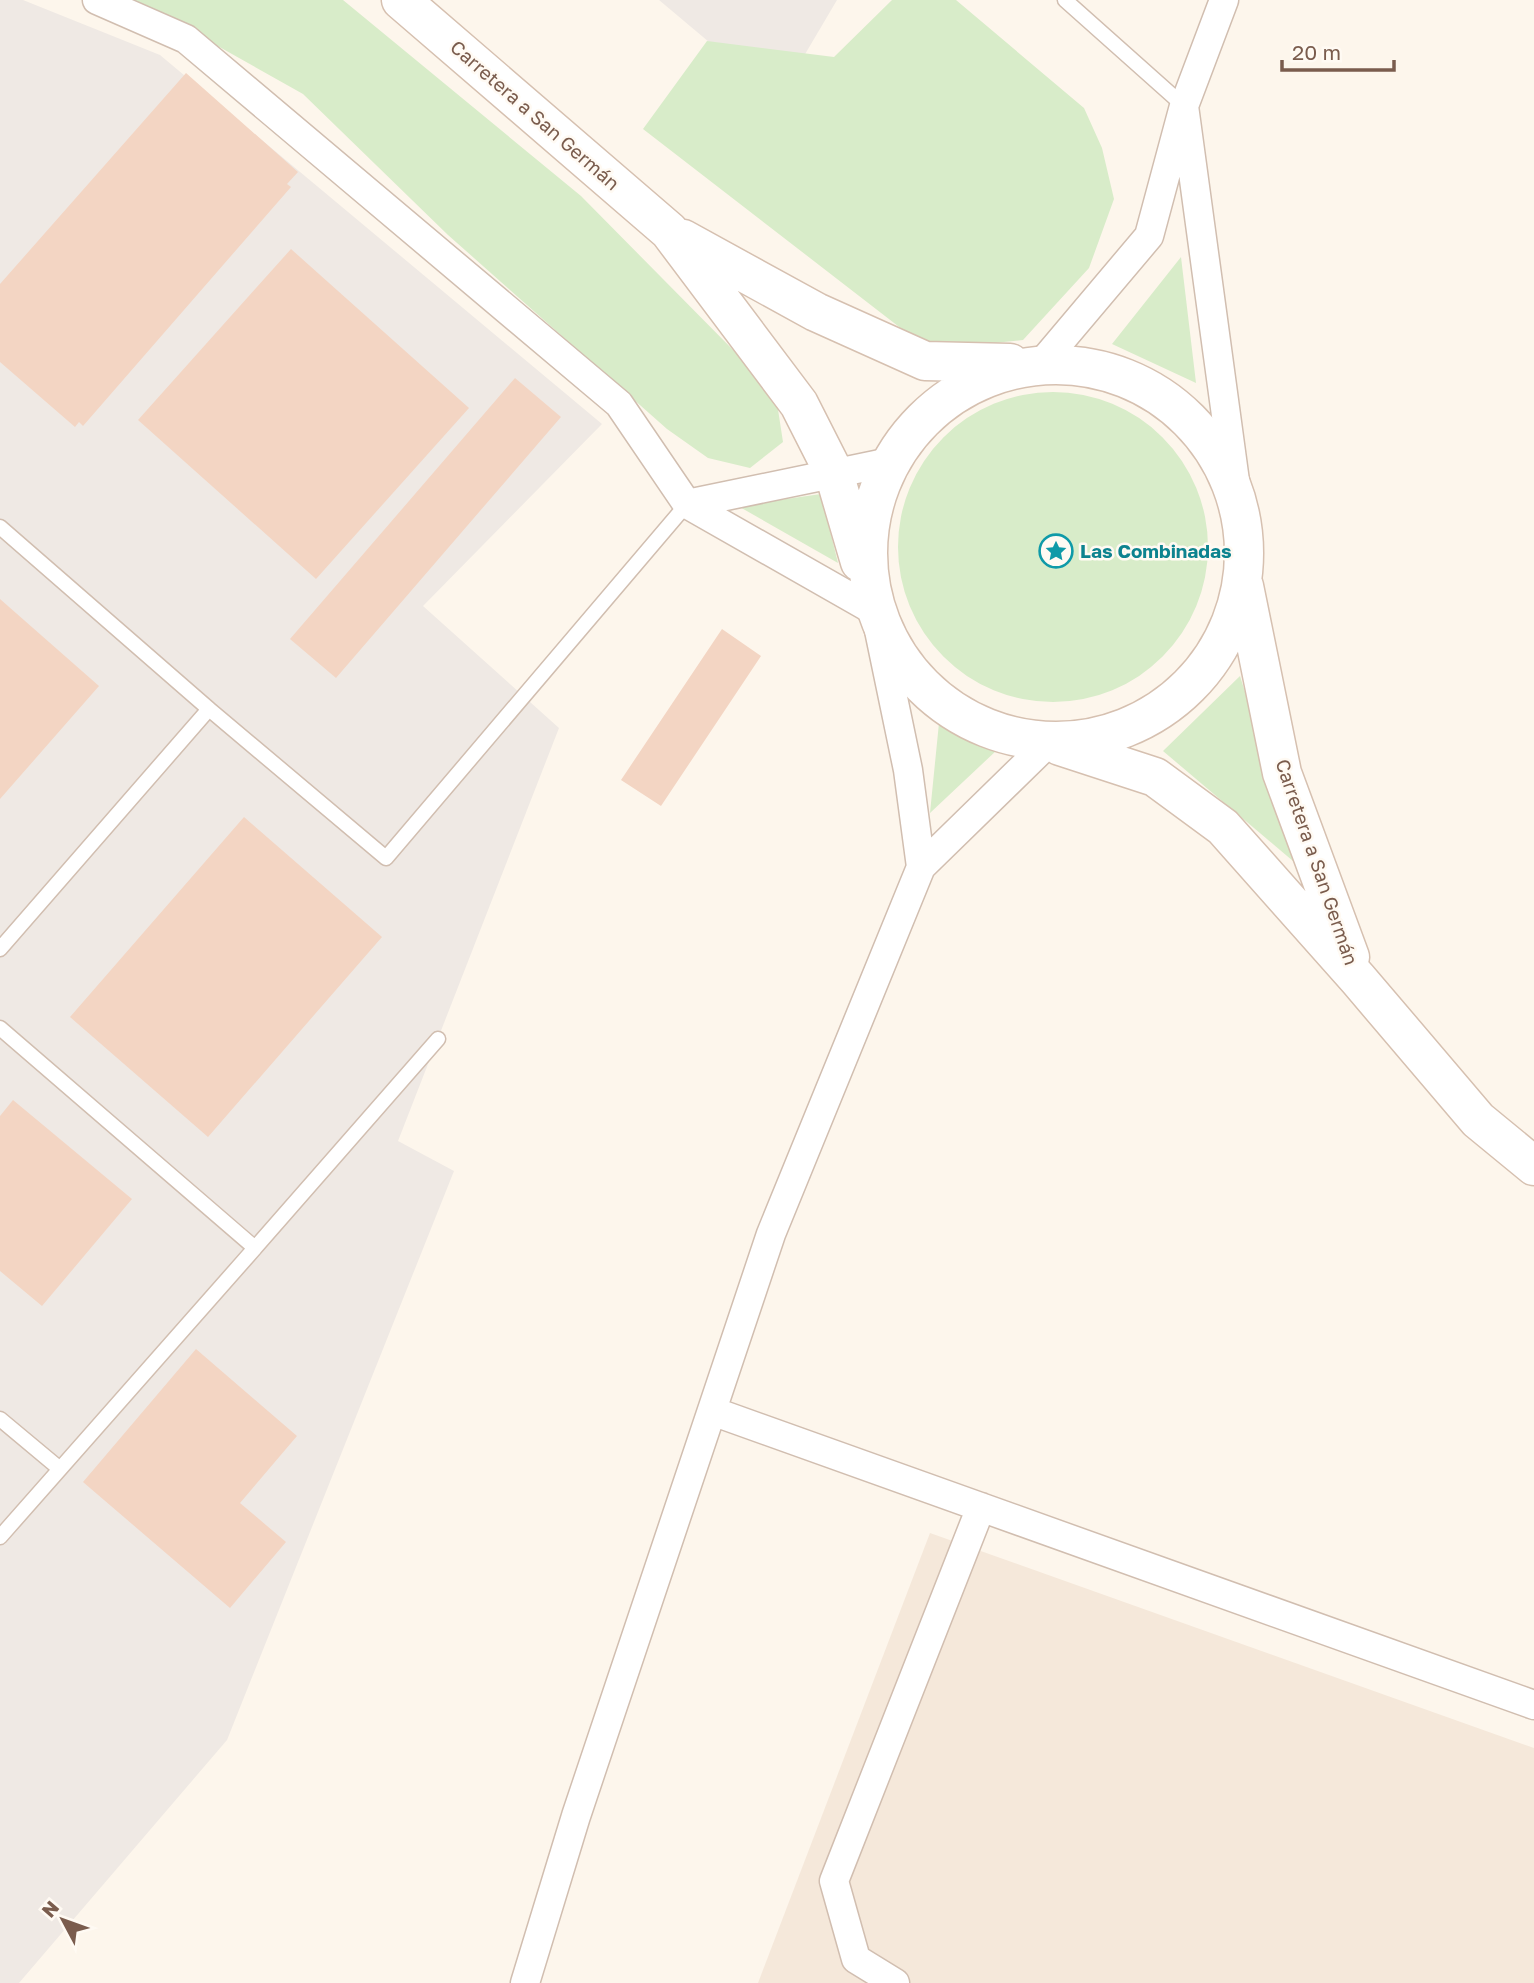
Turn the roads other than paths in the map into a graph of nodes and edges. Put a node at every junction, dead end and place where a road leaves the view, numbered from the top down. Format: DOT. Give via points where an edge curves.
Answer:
graph roads {
  1 [pos="97,0"];
  2 [pos="401,0"];
  3 [pos="1065,0"];
  4 [pos="1224,0"];
  5 [pos="1184,106"];
  6 [pos="669,231"];
  7 [pos="1041,364"];
  8 [pos="890,462"];
  9 [pos="834,473"];
  10 [pos="1237,496"];
  11 [pos="687,504"];
  12 [pos="0,527"];
  13 [pos="1243,580"];
  14 [pos="875,611"];
  15 [pos="209,709"];
  16 [pos="1048,743"];
  17 [pos="921,867"];
  18 [pos="0,949"];
  19 [pos="1358,979"];
  20 [pos="0,1028"];
  21 [pos="438,1039"];
  22 [pos="1534,1166"];
  23 [pos="254,1248"];
  24 [pos="712,1411"];
  25 [pos="0,1419"];
  26 [pos="60,1469"];
  27 [pos="981,1507"];
  28 [pos="0,1537"];
  29 [pos="1534,1705"];
  30 [pos="525,1983"];
  31 [pos="895,1983"];
  1 -- 11 [label="street" via="186,39 619,404"];
  2 -- 6 [label="main road, Carretera a San Germán"];
  3 -- 5 [label="lane"];
  4 -- 5 [label="street"];
  5 -- 7 [label="street" via="1149,236"];
  5 -- 10 [label="street"];
  6 -- 7 [label="main road, Carretera a San Germán" via="816,312 925,361"];
  6 -- 9 [label="main road, Carretera a San Germán" via="799,404"];
  7 -- 8 [label="main road" via="980,380 929,413"];
  7 -- 10 [label="main road, Carretera a San Germán" via="1104,369 1162,396 1208,440"];
  8 -- 9 [label="street"];
  8 -- 14 [label="main road" via="872,510 866,561"];
  9 -- 11 [label="street"];
  9 -- 14 [label="main road, Carretera a San Germán"];
  10 -- 13 [label="main road, Carretera a San Germán" via="1245,538"];
  11 -- 14 [label="street"];
  11 -- 15 [label="lane" via="386,858"];
  12 -- 15 [label="lane"];
  13 -- 16 [label="main road" via="1220,644 1196,679 1154,715 1103,737"];
  13 -- 19 [label="main road, Carretera a San Germán" via="1282,773"];
  14 -- 16 [label="main road" via="901,663 940,704 991,732"];
  14 -- 17 [label="street" via="908,769"];
  15 -- 18 [label="lane"];
  16 -- 17 [label="street"];
  16 -- 19 [label="main road, Carretera a San Germán" via="1155,777 1223,827"];
  17 -- 24 [label="street" via="771,1234"];
  19 -- 22 [label="main road, Carretera a San Germán" via="1478,1120"];
  20 -- 23 [label="lane"];
  21 -- 23 [label="lane"];
  23 -- 26 [label="lane"];
  24 -- 27 [label="street"];
  24 -- 30 [label="street"];
  25 -- 26 [label="lane"];
  26 -- 28 [label="lane"];
  27 -- 29 [label="street"];
  27 -- 31 [label="street" via="834,1881 856,1959"];
}
